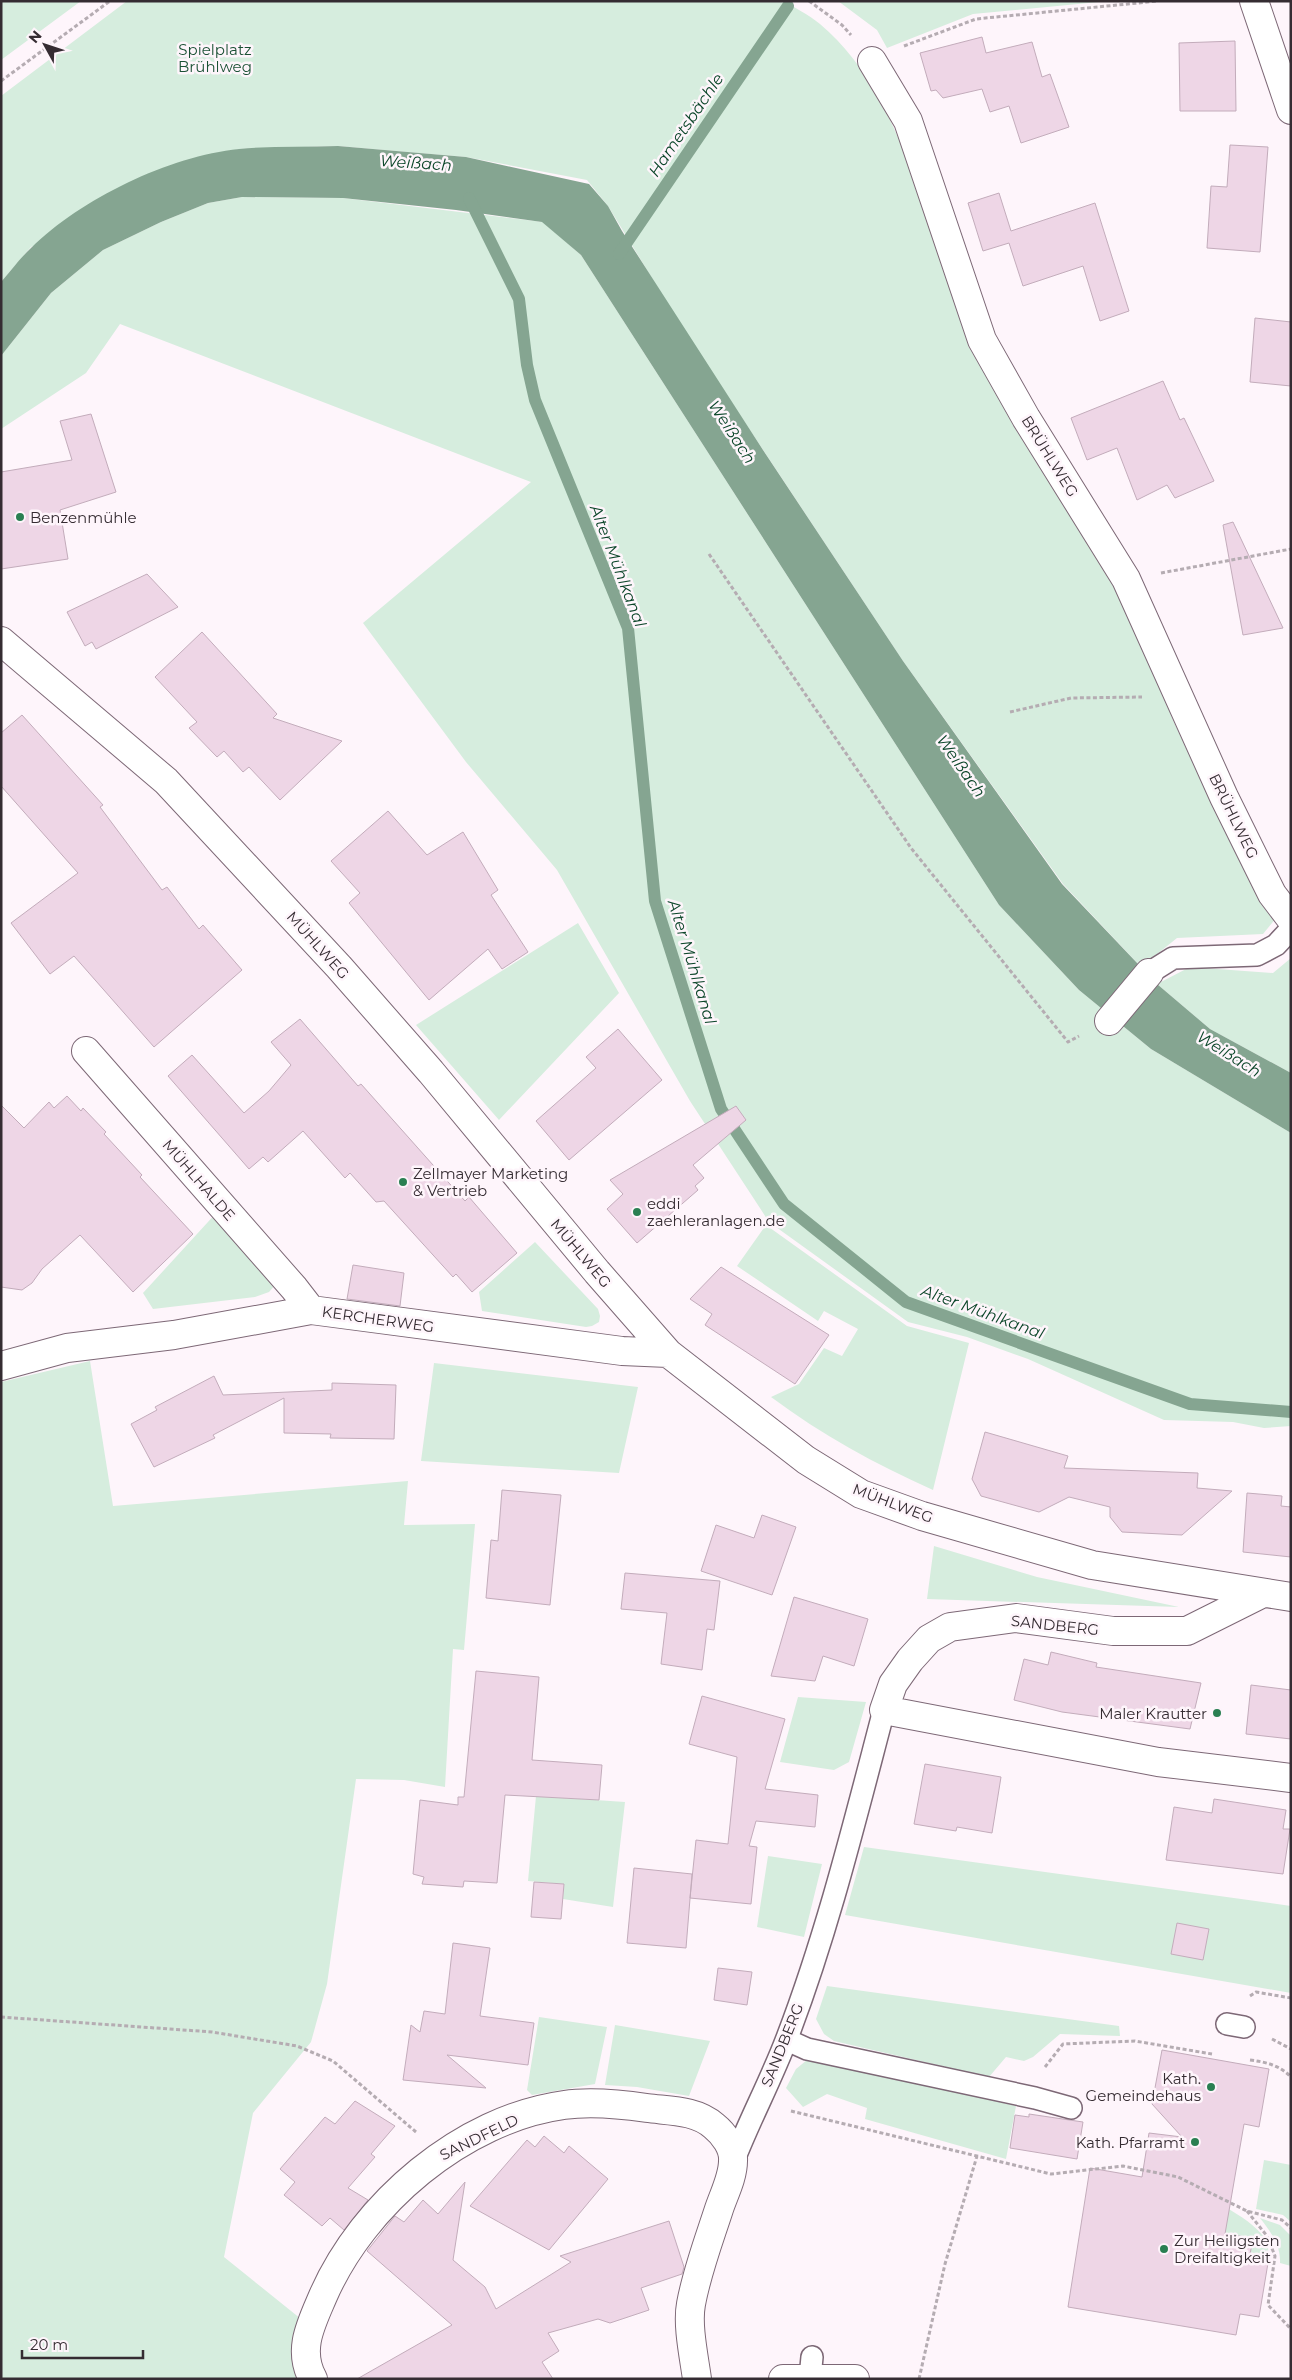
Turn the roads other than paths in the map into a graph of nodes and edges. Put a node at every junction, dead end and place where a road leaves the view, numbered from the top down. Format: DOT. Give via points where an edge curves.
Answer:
graph roads {
  1 [pos="1254,1"];
  2 [pos="872,61"];
  3 [pos="1291,110"];
  4 [pos="6,654"];
  5 [pos="1291,919"];
  6 [pos="1291,929"];
  7 [pos="1149,973"];
  8 [pos="1108,1021"];
  9 [pos="86,1052"];
  10 [pos="311,1310"];
  11 [pos="668,1353"];
  12 [pos="1,1366"];
  13 [pos="1261,1594"];
  14 [pos="1291,1597"];
  15 [pos="884,1710"];
  16 [pos="1291,1778"];
  17 [pos="787,2040"];
  18 [pos="1070,2108"];
  19 [pos="734,2160"];
  20 [pos="811,2367"];
  21 [pos="313,2379"];
  22 [pos="697,2379"];
  23 [pos="783,2379"];
  24 [pos="855,2379"];
  1 -- 3 [label="street"];
  2 -- 5 [label="street, BRÜHLWEG" via="908,121 982,340 1026,418 1126,579 1177,696 1272,894"];
  4 -- 11 [label="street, MÜHLWEG" via="166,781 431,1072"];
  6 -- 7 [label="lane" via="1276,945 1257,955 1173,958"];
  7 -- 8 [label="street"];
  9 -- 10 [label="street, MÜHLHALDE"];
  10 -- 11 [label="street, KERCHERWEG" via="622,1351"];
  10 -- 12 [label="street, KERCHERWEG" via="174,1335 67,1348"];
  11 -- 13 [label="street, MÜHLWEG" via="806,1460 861,1494 922,1516 1092,1565"];
  13 -- 14 [label="street, MÜHLWEG"];
  13 -- 15 [label="street, SANDBERG" via="1186,1631 1113,1631 1016,1618 950,1627 929,1639 910,1660 893,1684"];
  15 -- 16 [label="street" via="1158,1762"];
  15 -- 17 [label="lane, SANDBERG" via="847,1852"];
  17 -- 18 [label="lane" via="807,2049"];
  17 -- 19 [label="lane, SANDBERG"];
  19 -- 21 [label="street, SANDFELD" via="723,2134 704,2118 618,2104 564,2105 526,2114 441,2154 372,2217 333,2274 306,2338 304,2356"];
  19 -- 22 [label="street, SANDBERG" via="690,2307"];
  20 -- 23 [label="street"];
  20 -- 24 [label="street"];
}
